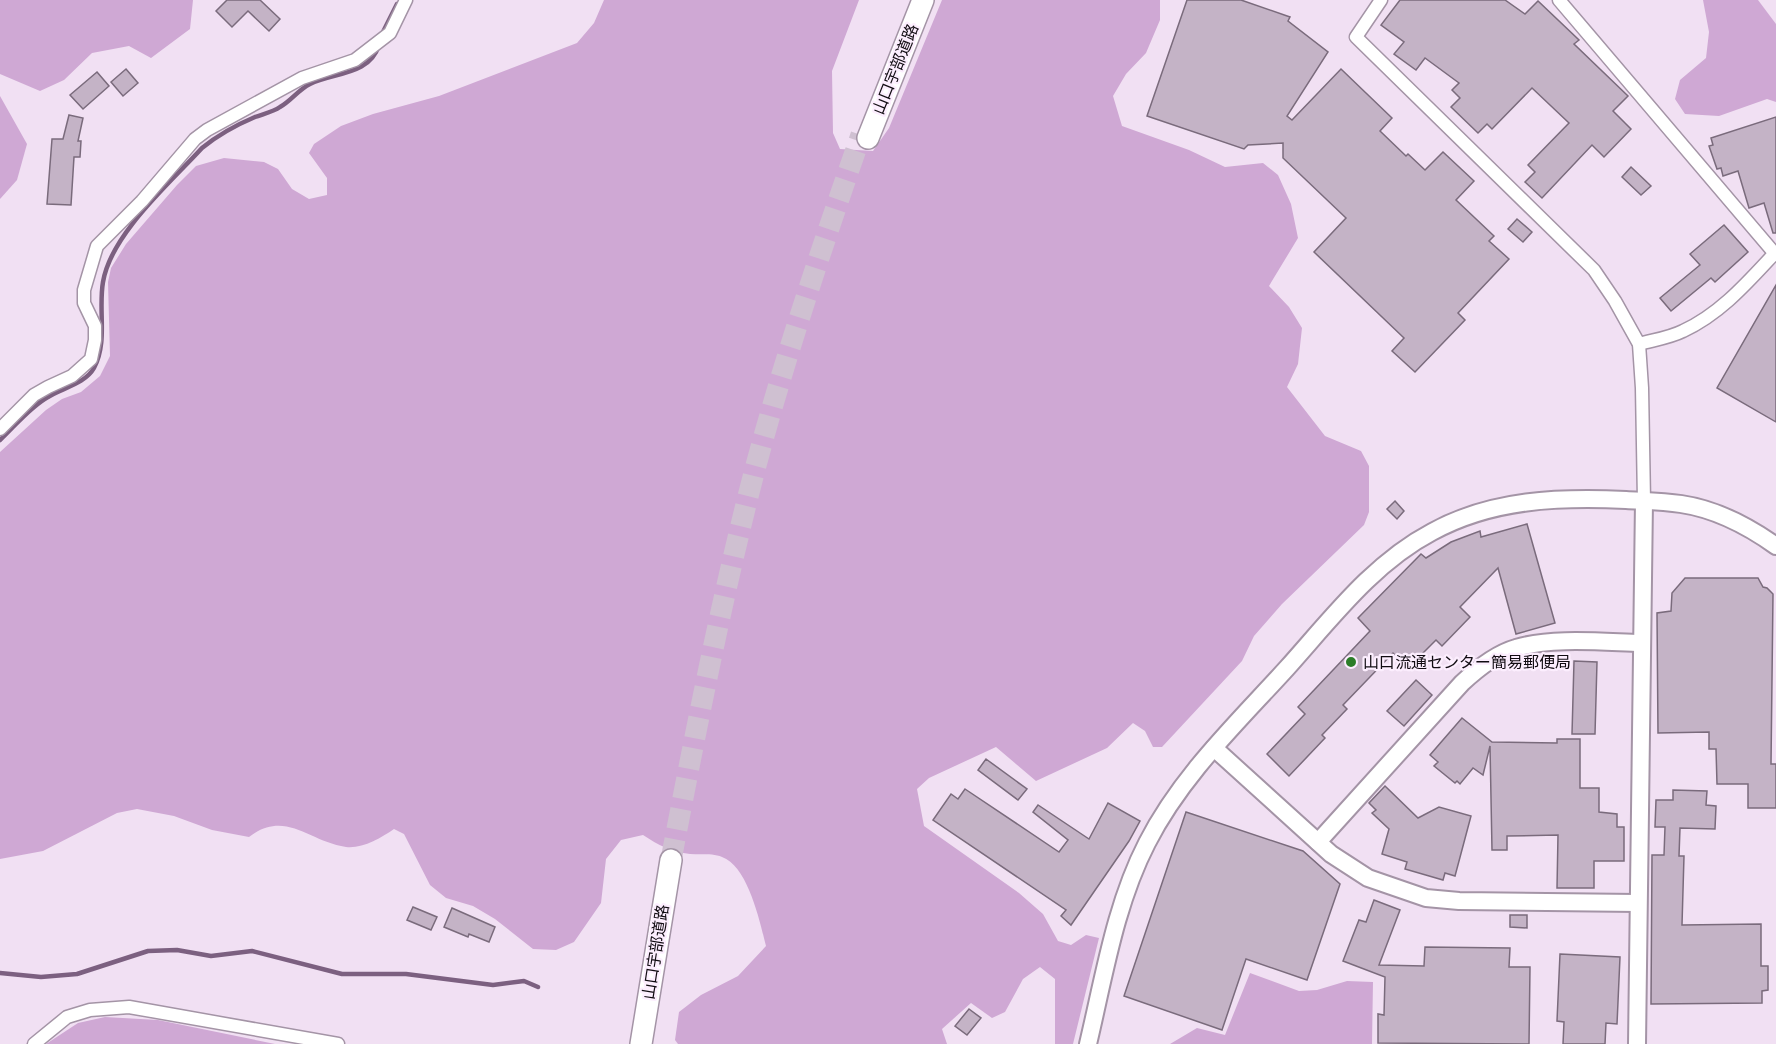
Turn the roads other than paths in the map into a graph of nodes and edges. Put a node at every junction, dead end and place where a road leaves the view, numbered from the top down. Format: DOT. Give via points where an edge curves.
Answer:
graph roads {
  1 [pos="406,0"];
  2 [pos="914,0"];
  3 [pos="923,0"];
  4 [pos="1381,0"];
  5 [pos="1559,0"];
  6 [pos="1775,254"];
  7 [pos="1639,344"];
  8 [pos="0,429"];
  9 [pos="1644,501"];
  10 [pos="1776,546"];
  11 [pos="1641,643"];
  12 [pos="1214,748"];
  13 [pos="1318,842"];
  14 [pos="1638,903"];
  15 [pos="34,1044"];
  16 [pos="338,1044"];
  17 [pos="641,1044"];
  18 [pos="652,1044"];
  19 [pos="1088,1044"];
  20 [pos="1637,1044"];
  1 -- 8 [label="street" via="390,33 356,60 302,78 195,139 142,201 96,246 84,290 84,303 94,326 91,359 72,376 34,395"];
  2 -- 3 [label="highway, 山口宇部道路" via="864,136"];
  4 -- 7 [label="street" via="1356,37 1594,270"];
  5 -- 6 [label="street"];
  6 -- 7 [label="street" via="1706,319 1681,332"];
  7 -- 9 [label="street"];
  9 -- 10 [label="street" via="1681,503 1724,516"];
  9 -- 11 [label="street"];
  9 -- 12 [label="street" via="1583,498 1509,505 1478,511 1430,532 1406,547 1358,590"];
  11 -- 13 [label="street" via="1542,642 1497,656 1462,683"];
  11 -- 14 [label="street"];
  12 -- 13 [label="street"];
  12 -- 19 [label="street" via="1165,813 1135,870 1116,922"];
  13 -- 14 [label="street" via="1368,879 1426,898"];
  14 -- 20 [label="street"];
  15 -- 16 [label="street" via="67,1017 90,1010 129,1007"];
  17 -- 18 [label="highway, 山口宇部道路" via="676,861"];
}
